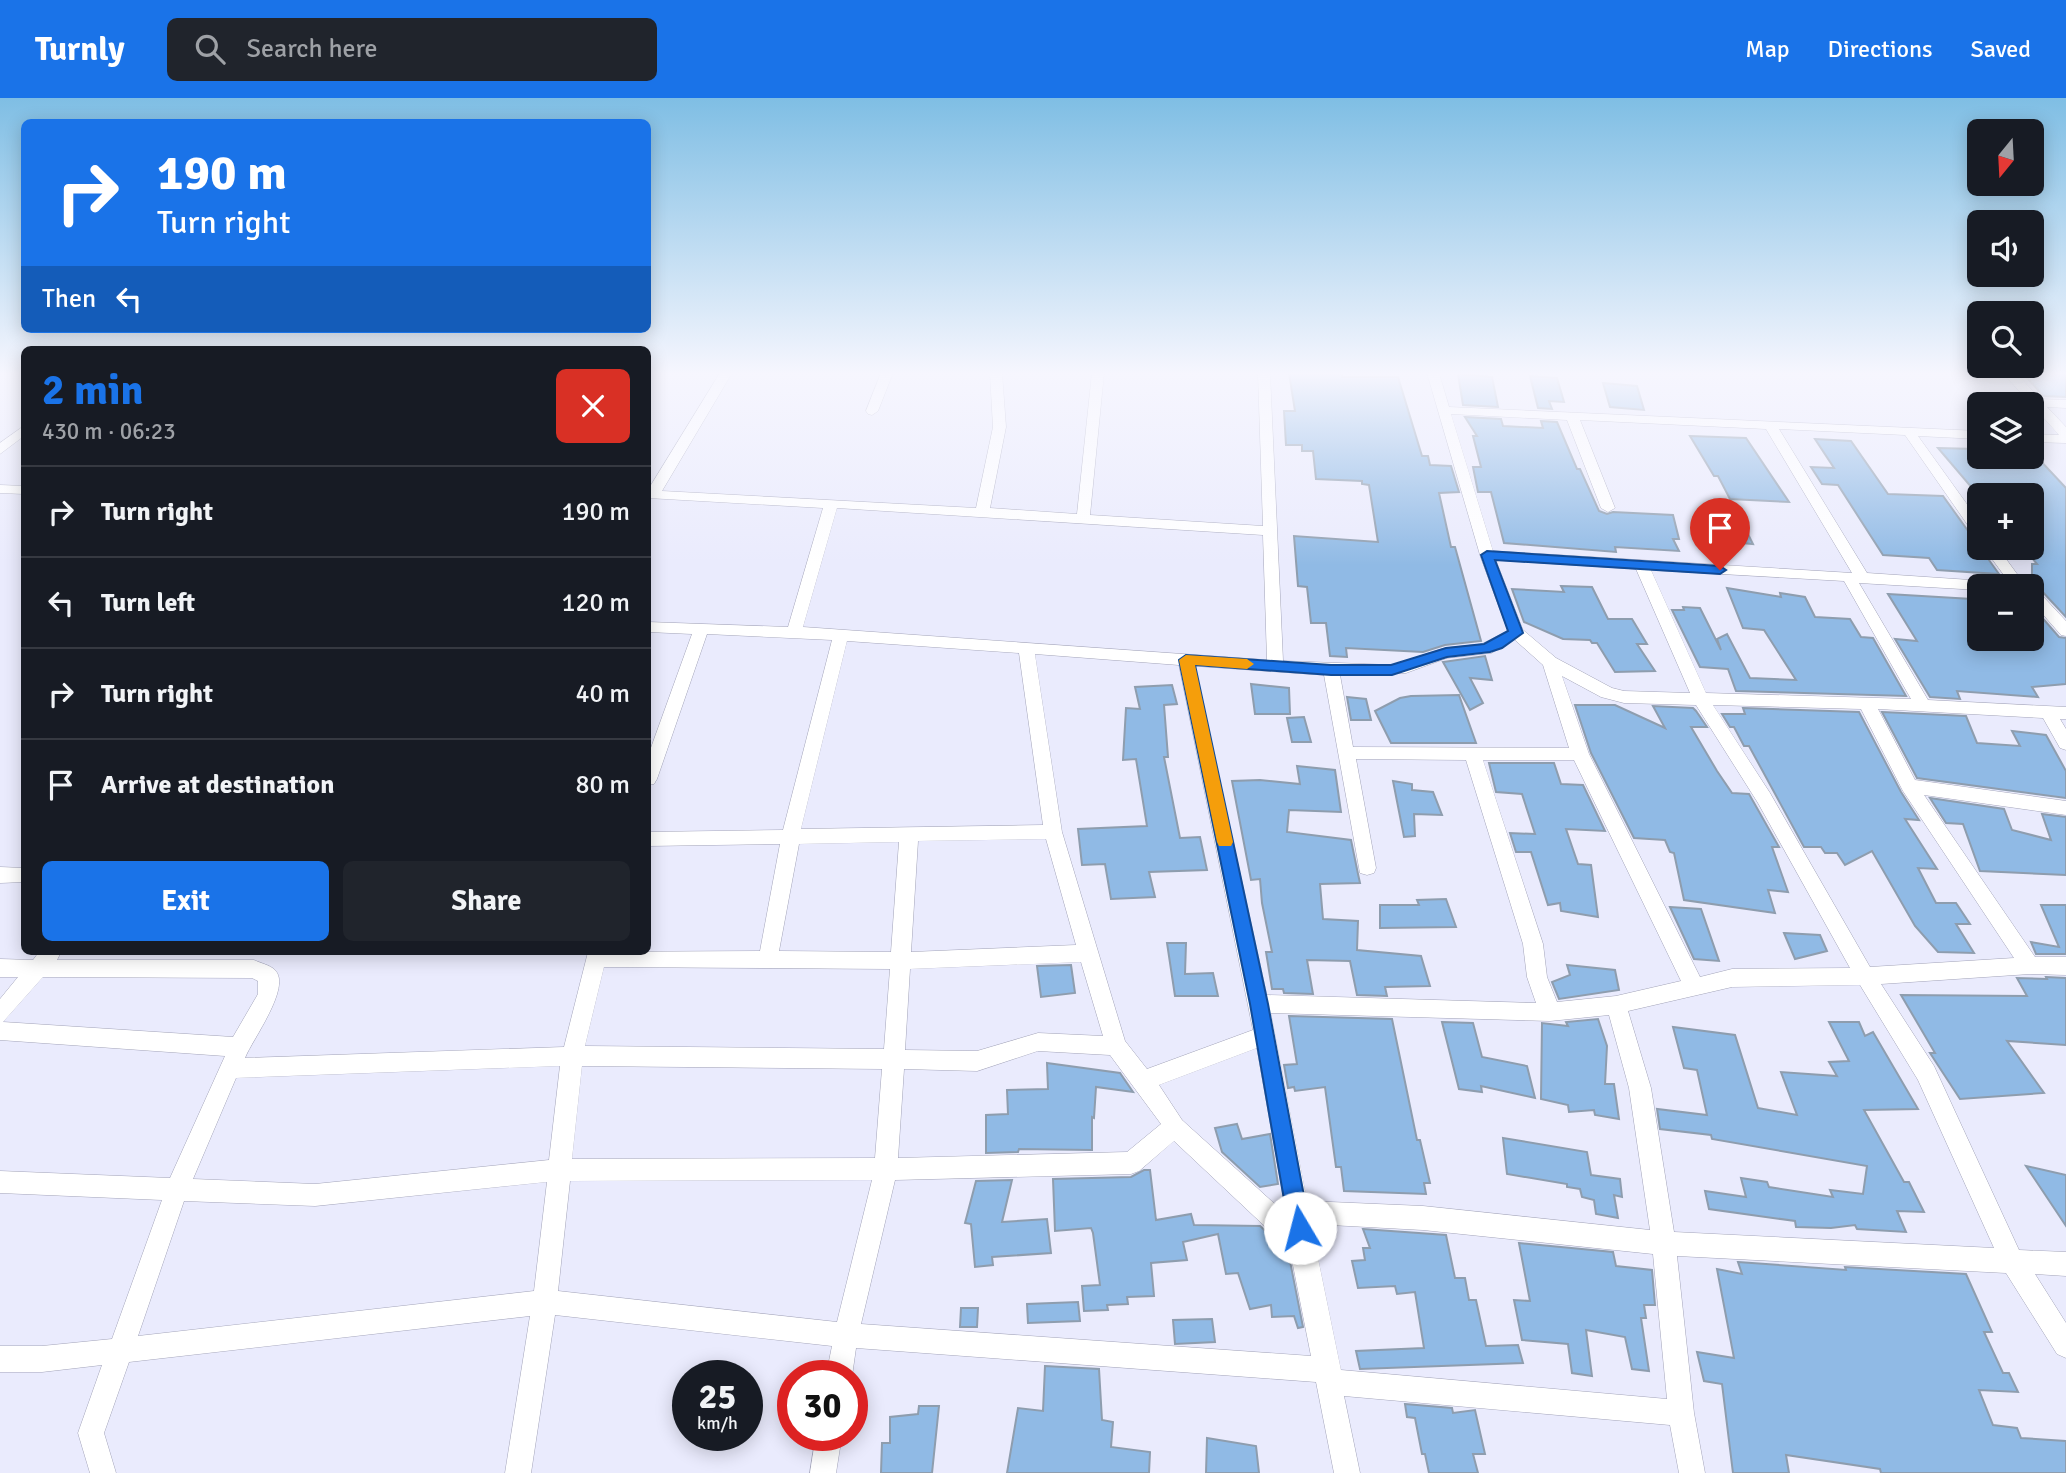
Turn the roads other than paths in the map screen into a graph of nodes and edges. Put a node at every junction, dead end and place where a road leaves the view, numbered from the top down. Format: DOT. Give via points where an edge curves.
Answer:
graph roads {
  1 [pos="15,437"];
  2 [pos="686,437"];
  3 [pos="1000,437"];
  4 [pos="1091,437"];
  5 [pos="1266,437"];
  6 [pos="1452,437"];
  7 [pos="1580,437"];
  8 [pos="1777,437"];
  9 [pos="1913,437"];
  10 [pos="0,450"];
  11 [pos="0,489"];
  12 [pos="21,490"];
  13 [pos="651,493"];
  14 [pos="651,495"];
  15 [pos="831,505"];
  16 [pos="1608,508"];
  17 [pos="982,512"];
  18 [pos="1967,514"];
  19 [pos="1083,519"];
  20 [pos="1270,531"];
  21 [pos="1487,555"];
  22 [pos="1642,565"];
  23 [pos="1856,579"];
  24 [pos="1967,584"];
  25 [pos="2044,606"];
  26 [pos="651,627"];
  27 [pos="702,630"];
  28 [pos="2066,631"];
  29 [pos="794,632"];
  30 [pos="1516,633"];
  31 [pos="840,637"];
  32 [pos="1026,650"];
  33 [pos="1186,660"];
  34 [pos="1550,662"];
  35 [pos="1275,666"];
  36 [pos="1331,670"];
  37 [pos="1700,698"];
  38 [pos="1866,703"];
  39 [pos="1923,706"];
  40 [pos="2048,712"];
  41 [pos="2066,713"];
  42 [pos="2066,744"];
  43 [pos="1345,753"];
  44 [pos="652,754"];
  45 [pos="1473,754"];
  46 [pos="1580,754"];
  47 [pos="1909,786"];
  48 [pos="2066,808"];
  49 [pos="1053,832"];
  50 [pos="909,833"];
  51 [pos="791,835"];
  52 [pos="651,839"];
  53 [pos="1367,868"];
  54 [pos="0,874"];
  55 [pos="21,875"];
  56 [pos="1089,953"];
  57 [pos="597,955"];
  58 [pos="768,960"];
  59 [pos="44,961"];
  60 [pos="902,961"];
  61 [pos="2029,965"];
  62 [pos="2066,966"];
  63 [pos="0,968"];
  64 [pos="1865,975"];
  65 [pos="1694,986"];
  66 [pos="1259,1004"];
  67 [pos="1616,1005"];
  68 [pos="1550,1012"];
  69 [pos="0,1014"];
  70 [pos="0,1031"];
  71 [pos="1265,1035"];
  72 [pos="1116,1046"];
  73 [pos="239,1047"];
  74 [pos="572,1056"];
  75 [pos="896,1060"];
  76 [pos="229,1069"];
  77 [pos="1142,1081"];
  78 [pos="1174,1127"];
  79 [pos="886,1169"];
  80 [pos="560,1170"];
  81 [pos="0,1182"];
  82 [pos="177,1189"];
  83 [pos="1298,1212"];
  84 [pos="1664,1243"];
  85 [pos="1301,1244"];
  86 [pos="2012,1261"];
  87 [pos="2066,1264"];
  88 [pos="545,1302"];
  89 [pos="846,1335"];
  90 [pos="2066,1345"];
  91 [pos="120,1350"];
  92 [pos="0,1359"];
  93 [pos="842,1360"];
  94 [pos="1329,1376"];
  95 [pos="1681,1413"];
  96 [pos="826,1451"];
  97 [pos="103,1473"];
  98 [pos="518,1473"];
  99 [pos="823,1473"];
  100 [pos="1347,1473"];
  101 [pos="1692,1473"];
  1 -- 10 [label="street"];
  2 -- 13 [label="street"];
  3 -- 17 [label="street"];
  4 -- 19 [label="street"];
  5 -- 20 [label="street"];
  6 -- 21 [label="street"];
  7 -- 16 [label="street"];
  8 -- 23 [label="street"];
  9 -- 18 [label="street"];
  11 -- 12 [label="street"];
  14 -- 15 [label="street"];
  15 -- 17 [label="street"];
  15 -- 29 [label="street"];
  17 -- 19 [label="street"];
  19 -- 20 [label="street"];
  20 -- 35 [label="street"];
  21 -- 22 [label="street"];
  21 -- 30 [label="street"];
  22 -- 23 [label="street"];
  22 -- 37 [label="street"];
  23 -- 24 [label="street"];
  23 -- 39 [label="street"];
  25 -- 28 [label="street"];
  26 -- 27 [label="street"];
  27 -- 29 [label="street"];
  27 -- 44 [label="street"];
  29 -- 31 [label="street"];
  30 -- 34 [label="street"];
  30 -- 36 [label="street" via="1485,649 1446,653 1399,669"];
  31 -- 32 [label="street"];
  31 -- 51 [label="street"];
  32 -- 33 [label="street"];
  32 -- 49 [label="street"];
  33 -- 35 [label="street"];
  33 -- 66 [label="street"];
  34 -- 37 [label="street" via="1616,696"];
  34 -- 46 [label="street"];
  35 -- 36 [label="street"];
  36 -- 43 [label="street"];
  37 -- 38 [label="street"];
  37 -- 64 [label="street" via="1764,798"];
  38 -- 39 [label="street"];
  38 -- 47 [label="street"];
  39 -- 40 [label="street"];
  40 -- 41 [label="street"];
  40 -- 42 [label="street"];
  43 -- 45 [label="street"];
  43 -- 53 [label="street"];
  45 -- 46 [label="street"];
  45 -- 68 [label="street"];
  46 -- 65 [label="street"];
  47 -- 48 [label="street"];
  47 -- 61 [label="street"];
  49 -- 50 [label="street"];
  49 -- 56 [label="street"];
  50 -- 51 [label="street"];
  50 -- 60 [label="street"];
  51 -- 52 [label="street"];
  51 -- 58 [label="street"];
  54 -- 55 [label="street"];
  56 -- 60 [label="street"];
  56 -- 72 [label="street"];
  57 -- 58 [label="street"];
  57 -- 74 [label="street"];
  58 -- 60 [label="street"];
  59 -- 63 [label="street"];
  59 -- 69 [label="street"];
  59 -- 73 [label="street" via="254,969 268,976 268,995"];
  60 -- 75 [label="street"];
  61 -- 62 [label="street"];
  61 -- 64 [label="street"];
  64 -- 65 [label="street" via="1732,978"];
  64 -- 86 [label="street" via="1926,1073"];
  65 -- 67 [label="street"];
  66 -- 68 [label="street"];
  66 -- 71 [label="street"];
  67 -- 68 [label="street"];
  67 -- 84 [label="street" via="1640,1088"];
  70 -- 73 [label="street"];
  71 -- 77 [label="street"];
  71 -- 83 [label="street"];
  72 -- 75 [label="street" via="1038,1041 977,1061"];
  72 -- 77 [label="street"];
  73 -- 76 [label="street"];
  74 -- 75 [label="street"];
  74 -- 76 [label="street"];
  74 -- 80 [label="street"];
  75 -- 79 [label="street"];
  76 -- 82 [label="street"];
  77 -- 78 [label="street"];
  78 -- 79 [label="street" via="1131,1163"];
  78 -- 85 [label="street"];
  79 -- 80 [label="street"];
  79 -- 89 [label="street"];
  80 -- 82 [label="street" via="315,1195"];
  80 -- 88 [label="street"];
  81 -- 82 [label="street"];
  82 -- 91 [label="street"];
  83 -- 84 [label="street" via="1423,1218"];
  83 -- 85 [label="street"];
  84 -- 86 [label="street"];
  84 -- 95 [label="street"];
  85 -- 94 [label="street"];
  86 -- 87 [label="street"];
  86 -- 90 [label="street"];
  88 -- 89 [label="street"];
  88 -- 91 [label="street"];
  88 -- 98 [label="street"];
  89 -- 93 [label="street"];
  89 -- 94 [label="street"];
  91 -- 92 [label="street"];
  91 -- 97 [label="street" via="91,1433"];
  94 -- 95 [label="street"];
  94 -- 100 [label="street"];
  95 -- 101 [label="street"];
  96 -- 99 [label="street"];
}
